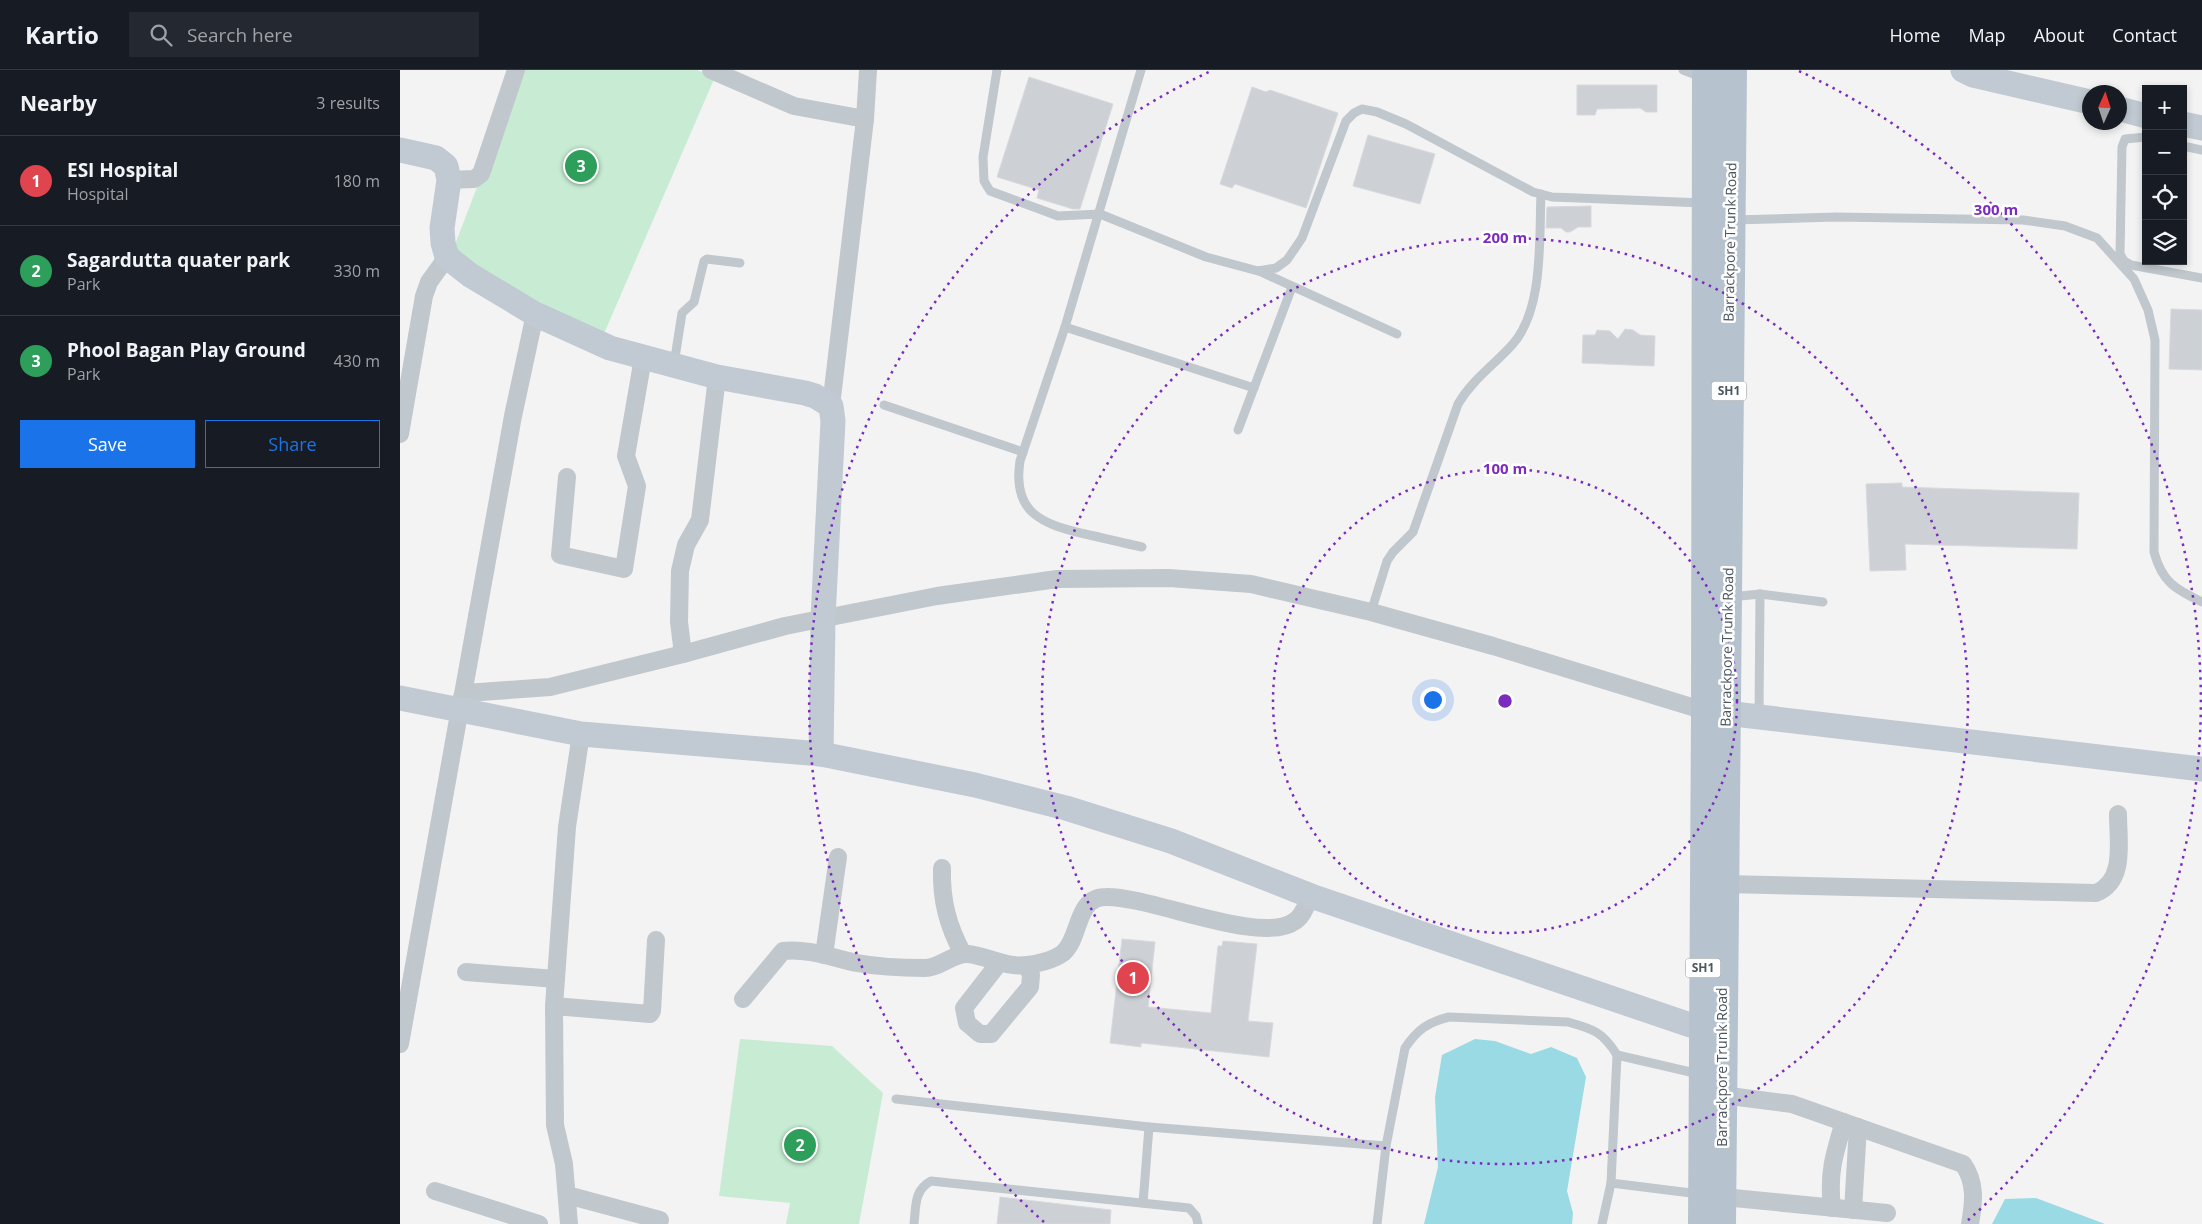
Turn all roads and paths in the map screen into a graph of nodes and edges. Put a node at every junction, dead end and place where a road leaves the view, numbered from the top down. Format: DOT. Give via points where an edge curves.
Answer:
graph roads {
  1 [pos="516,70"];
  2 [pos="711,70"];
  3 [pos="868,70"];
  4 [pos="997,70"];
  5 [pos="1141,70"];
  6 [pos="1732,70"];
  7 [pos="1963,70"];
  8 [pos="1698,73"];
  9 [pos="2082,100"];
  10 [pos="2127,111"];
  11 [pos="2142,115"];
  12 [pos="865,119"];
  13 [pos="2187,125"];
  14 [pos="2202,128"];
  15 [pos="2142,137"];
  16 [pos="2187,147"];
  17 [pos="400,150"];
  18 [pos="2202,150"];
  19 [pos="449,180"];
  20 [pos="1541,194"];
  21 [pos="1705,203"];
  22 [pos="1100,214"];
  23 [pos="1730,220"];
  24 [pos="447,257"];
  25 [pos="740,263"];
  26 [pos="1258,271"];
  27 [pos="2202,278"];
  28 [pos="1292,286"];
  29 [pos="535,314"];
  30 [pos="1066,327"];
  31 [pos="1397,334"];
  32 [pos="643,358"];
  33 [pos="674,365"];
  34 [pos="716,377"];
  35 [pos="1254,388"];
  36 [pos="884,405"];
  37 [pos="831,406"];
  38 [pos="401,423"];
  39 [pos="1238,430"];
  40 [pos="1023,452"];
  41 [pos="567,477"];
  42 [pos="1142,547"];
  43 [pos="1760,594"];
  44 [pos="1728,597"];
  45 [pos="1824,602"];
  46 [pos="2202,602"];
  47 [pos="1371,612"];
  48 [pos="823,618"];
  49 [pos="683,654"];
  50 [pos="400,698"];
  51 [pos="462,701"];
  52 [pos="1716,712"];
  53 [pos="1759,716"];
  54 [pos="581,734"];
  55 [pos="821,754"];
  56 [pos="2202,769"];
  57 [pos="2118,814"];
  58 [pos="838,857"];
  59 [pos="942,868"];
  60 [pos="1724,884"];
  61 [pos="1311,896"];
  62 [pos="656,940"];
  63 [pos="408,953"];
  64 [pos="963,954"];
  65 [pos="824,955"];
  66 [pos="999,963"];
  67 [pos="1026,966"];
  68 [pos="466,972"];
  69 [pos="556,979"];
  70 [pos="743,999"];
  71 [pos="554,1006"];
  72 [pos="1712,1031"];
  73 [pos="400,1044"];
  74 [pos="1617,1054"];
  75 [pos="1703,1075"];
  76 [pos="1722,1096"];
  77 [pos="896,1099"];
  78 [pos="1851,1124"];
  79 [pos="1149,1127"];
  80 [pos="1386,1146"];
  81 [pos="1611,1183"];
  82 [pos="435,1191"];
  83 [pos="567,1196"];
  84 [pos="1712,1196"];
  85 [pos="1142,1202"];
  86 [pos="1832,1208"];
  87 [pos="1853,1210"];
  88 [pos="1887,1213"];
  89 [pos="660,1220"];
  90 [pos="539,1224"];
  91 [pos="569,1224"];
  92 [pos="914,1224"];
  93 [pos="1198,1224"];
  94 [pos="1378,1224"];
  95 [pos="1602,1224"];
  96 [pos="1702,1224"];
  97 [pos="1722,1224"];
  98 [pos="1970,1224"];
  1 -- 19 [label="street" via="481,174 474,179"];
  2 -- 12 [label="street" via="794,106"];
  3 -- 12 [label="street"];
  4 -- 22 [label="lane" via="983,170 990,191 1058,216"];
  5 -- 22 [label="lane"];
  6 -- 23 [label="main road, Barrackpore Trunk Road / SH1"];
  7 -- 9 [label="street"];
  8 -- 21 [label="main road, Barrackpore Trunk Road / SH1"];
  10 -- 11 [label="street"];
  12 -- 37 [label="street"];
  13 -- 14 [label="street"];
  15 -- 27 [label="lane" via="2125,139 2122,147 2120,254 2131,265"];
  16 -- 18 [label="lane"];
  17 -- 19 [label="street" via="441,160"];
  19 -- 24 [label="street" via="442,237"];
  20 -- 21 [label="lane"];
  20 -- 26 [label="lane" via="1508,180 1406,124 1362,109 1346,121 1302,238 1276,268"];
  20 -- 47 [label="lane" via="1538,272 1522,332 1466,391 1458,404 1413,532 1387,561"];
  21 -- 52 [label="main road, Barrackpore Trunk Road / SH1"];
  22 -- 26 [label="lane" via="1206,257"];
  22 -- 30 [label="lane"];
  23 -- 44 [label="main road, Barrackpore Trunk Road / SH1"];
  23 -- 46 [label="lane" via="1836,217 2023,220 2065,226 2097,238 2134,279 2148,310 2155,340 2156,564 2164,579"];
  24 -- 29 [label="street" via="470,275"];
  24 -- 38 [label="street" via="429,282 424,296"];
  25 -- 33 [label="lane" via="704,261 695,300 682,313"];
  26 -- 28 [label="lane"];
  28 -- 31 [label="lane"];
  28 -- 35 [label="lane"];
  29 -- 32 [label="street" via="610,348"];
  29 -- 51 [label="street" via="513,416"];
  30 -- 35 [label="lane"];
  30 -- 40 [label="lane"];
  32 -- 33 [label="street"];
  32 -- 41 [label="street" via="626,456 637,486 624,569 560,555"];
  33 -- 34 [label="street"];
  34 -- 37 [label="street" via="805,393"];
  34 -- 49 [label="street" via="700,520 686,545 680,571 679,622"];
  35 -- 39 [label="lane"];
  36 -- 40 [label="lane"];
  37 -- 48 [label="street" via="833,421"];
  40 -- 42 [label="lane" via="1018,477 1020,491 1030,511 1040,519 1054,526"];
  43 -- 44 [label="lane"];
  43 -- 45 [label="lane"];
  43 -- 53 [label="lane"];
  44 -- 52 [label="main road, Barrackpore Trunk Road / SH1"];
  47 -- 48 [label="street" via="1251,584 1108,577 1056,579 937,596"];
  47 -- 52 [label="street"];
  48 -- 49 [label="street"];
  48 -- 55 [label="street"];
  49 -- 51 [label="street" via="550,687"];
  50 -- 51 [label="street"];
  51 -- 54 [label="street"];
  51 -- 63 [label="street"];
  52 -- 53 [label="street"];
  52 -- 60 [label="main road, Barrackpore Trunk Road / SH1"];
  52 -- 72 [label="main road, Barrackpore Trunk Road / SH1"];
  53 -- 56 [label="street"];
  54 -- 55 [label="street"];
  54 -- 69 [label="street" via="567,827"];
  55 -- 61 [label="street" via="975,785 1066,808 1171,841"];
  57 -- 60 [label="street" via="2117,870 2107,889 2096,893"];
  58 -- 65 [label="street"];
  59 -- 64 [label="street" via="942,900"];
  60 -- 72 [label="main road, Barrackpore Trunk Road / SH1"];
  61 -- 67 [label="street" via="1294,922 1270,929 1118,898 1099,898 1083,912 1062,954"];
  61 -- 72 [label="street"];
  62 -- 71 [label="street" via="650,1014"];
  63 -- 73 [label="street"];
  64 -- 65 [label="street" via="926,968 874,966"];
  64 -- 66 [label="street"];
  65 -- 70 [label="street" via="791,950 783,952"];
  66 -- 67 [label="street"];
  66 -- 67 [label="street" via="964,1008 968,1023 980,1034 990,1034 1030,986 1032,975"];
  68 -- 69 [label="street"];
  69 -- 71 [label="street"];
  71 -- 83 [label="street" via="555,1125"];
  72 -- 75 [label="main road, Barrackpore Trunk Road / SH1"];
  72 -- 76 [label="main road, Barrackpore Trunk Road / SH1"];
  74 -- 75 [label="lane"];
  74 -- 80 [label="lane" via="1606,1038 1568,1022 1449,1017 1430,1021 1414,1034 1405,1048"];
  74 -- 81 [label="lane"];
  75 -- 84 [label="main road, Barrackpore Trunk Road / SH1"];
  76 -- 78 [label="street" via="1792,1104"];
  76 -- 84 [label="main road, Barrackpore Trunk Road / SH1"];
  77 -- 79 [label="lane"];
  78 -- 86 [label="street" via="1830,1172"];
  78 -- 87 [label="street"];
  78 -- 98 [label="street" via="1962,1164 1972,1182"];
  79 -- 80 [label="lane"];
  79 -- 85 [label="lane"];
  80 -- 94 [label="lane"];
  81 -- 84 [label="lane"];
  81 -- 95 [label="lane"];
  82 -- 90 [label="street"];
  83 -- 89 [label="street"];
  83 -- 91 [label="street"];
  84 -- 86 [label="street"];
  84 -- 96 [label="main road, Barrackpore Trunk Road / SH1"];
  84 -- 97 [label="main road, Barrackpore Trunk Road / SH1"];
  85 -- 92 [label="lane" via="931,1181 922,1185 917,1194"];
  85 -- 93 [label="lane" via="1189,1208"];
  86 -- 87 [label="street"];
  87 -- 88 [label="street"];
}
